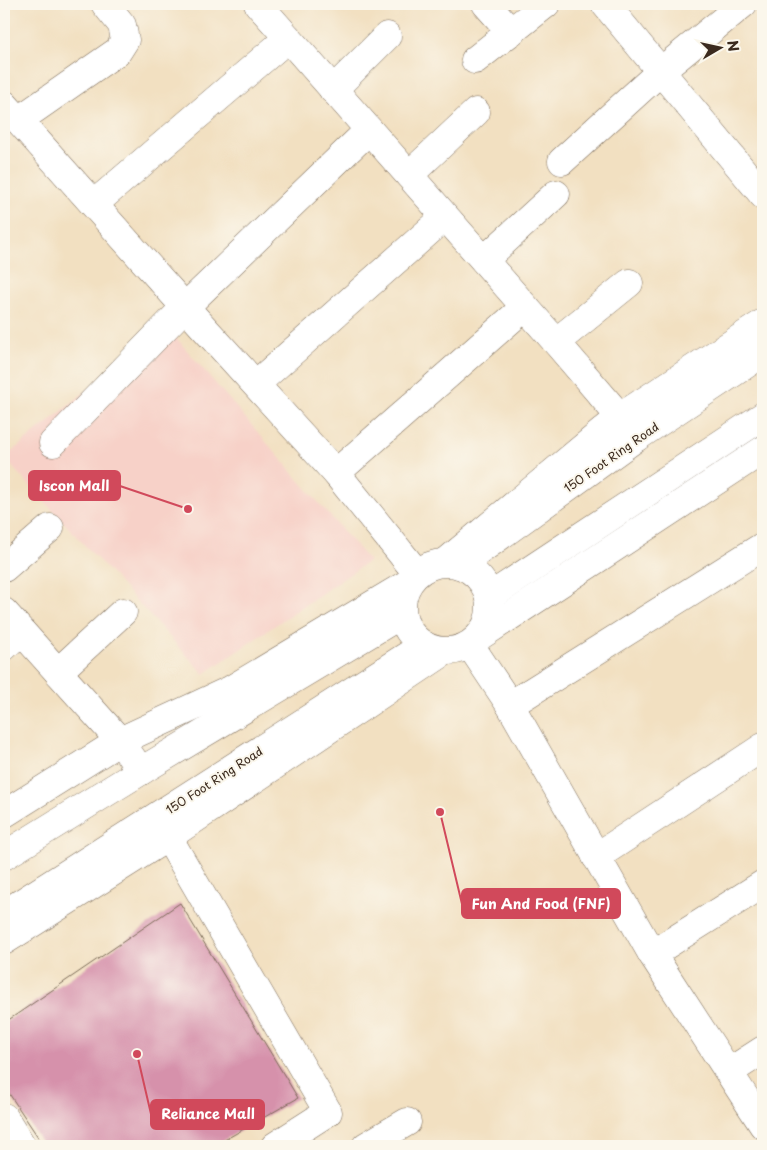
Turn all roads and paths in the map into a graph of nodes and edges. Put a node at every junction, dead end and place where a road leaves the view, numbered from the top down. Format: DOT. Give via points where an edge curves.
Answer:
graph roads {
  1 [pos="104,4"];
  2 [pos="258,4"];
  3 [pos="486,4"];
  4 [pos="546,4"];
  5 [pos="605,4"];
  6 [pos="743,4"];
  7 [pos="511,32"];
  8 [pos="387,36"];
  9 [pos="288,38"];
  10 [pos="475,60"];
  11 [pos="661,71"];
  12 [pos="334,90"];
  13 [pos="11,112"];
  14 [pos="476,112"];
  15 [pos="369,130"];
  16 [pos="562,161"];
  17 [pos="408,175"];
  18 [pos="556,194"];
  19 [pos="763,195"];
  20 [pos="94,204"];
  21 [pos="446,217"];
  22 [pos="484,260"];
  23 [pos="629,283"];
  24 [pos="185,307"];
  25 [pos="525,307"];
  26 [pos="763,323"];
  27 [pos="556,342"];
  28 [pos="763,353"];
  29 [pos="256,384"];
  30 [pos="763,416"];
  31 [pos="628,427"];
  32 [pos="53,443"];
  33 [pos="763,450"];
  34 [pos="336,473"];
  35 [pos="50,528"];
  36 [pos="763,546"];
  37 [pos="453,564"];
  38 [pos="4,568"];
  39 [pos="412,578"];
  40 [pos="489,597"];
  41 [pos="123,612"];
  42 [pos="402,614"];
  43 [pos="9,630"];
  44 [pos="475,641"];
  45 [pos="434,649"];
  46 [pos="58,672"];
  47 [pos="510,705"];
  48 [pos="120,742"];
  49 [pos="763,747"];
  50 [pos="141,771"];
  51 [pos="4,814"];
  52 [pos="168,838"];
  53 [pos="4,856"];
  54 [pos="596,857"];
  55 [pos="763,884"];
  56 [pos="4,914"];
  57 [pos="4,941"];
  58 [pos="652,954"];
  59 [pos="763,1050"];
  60 [pos="729,1072"];
  61 [pos="4,1117"];
  62 [pos="407,1122"];
  63 [pos="763,1125"];
  64 [pos="22,1146"];
  65 [pos="275,1146"];
  66 [pos="366,1146"];
  1 -- 13 [label="main road" via="122,25 125,40 118,51"];
  2 -- 9 [label="main road"];
  3 -- 7 [label="main road"];
  4 -- 7 [label="main road"];
  5 -- 11 [label="main road"];
  6 -- 11 [label="main road"];
  7 -- 10 [label="main road"];
  8 -- 12 [label="main road"];
  9 -- 12 [label="main road"];
  9 -- 20 [label="main road"];
  11 -- 16 [label="main road"];
  11 -- 19 [label="main road"];
  12 -- 15 [label="main road"];
  13 -- 20 [label="main road"];
  14 -- 17 [label="main road"];
  15 -- 17 [label="main road"];
  15 -- 24 [label="main road"];
  17 -- 21 [label="main road"];
  18 -- 22 [label="main road"];
  20 -- 24 [label="main road"];
  21 -- 22 [label="main road"];
  21 -- 29 [label="main road"];
  22 -- 25 [label="main road"];
  23 -- 27 [label="main road"];
  24 -- 29 [label="main road"];
  24 -- 32 [label="main road"];
  25 -- 27 [label="main road"];
  25 -- 34 [label="main road"];
  26 -- 31 [label="main road"];
  27 -- 31 [label="main road"];
  28 -- 31 [label="main road, 150 Foot Ring Road"];
  29 -- 34 [label="main road"];
  30 -- 40 [label="main road"];
  31 -- 37 [label="main road, 150 Foot Ring Road"];
  33 -- 44 [label="main road"];
  34 -- 39 [label="main road"];
  35 -- 38 [label="main road"];
  36 -- 47 [label="main road"];
  37 -- 39 [label="main road" via="430,565"];
  37 -- 40 [label="main road" via="474,572"];
  39 -- 42 [label="main road" via="402,599"];
  39 -- 48 [label="main road" via="230,690"];
  40 -- 44 [label="main road" via="487,624"];
  41 -- 46 [label="main road"];
  42 -- 45 [label="main road" via="406,628 416,641"];
  42 -- 50 [label="main road"];
  43 -- 46 [label="main road"];
  44 -- 45 [label="main road" via="458,651"];
  44 -- 47 [label="main road"];
  45 -- 52 [label="main road"];
  45 -- 56 [label="main road, 150 Foot Ring Road"];
  46 -- 48 [label="main road"];
  47 -- 54 [label="main road"];
  48 -- 50 [label="main road"];
  48 -- 51 [label="main road"];
  49 -- 54 [label="main road"];
  50 -- 53 [label="main road"];
  52 -- 57 [label="main road"];
  52 -- 65 [label="main road" via="328,1112"];
  54 -- 58 [label="main road"];
  55 -- 58 [label="main road"];
  58 -- 60 [label="main road"];
  59 -- 60 [label="main road"];
  60 -- 63 [label="main road"];
  61 -- 64 [label="main road"];
  62 -- 66 [label="main road"];
}
